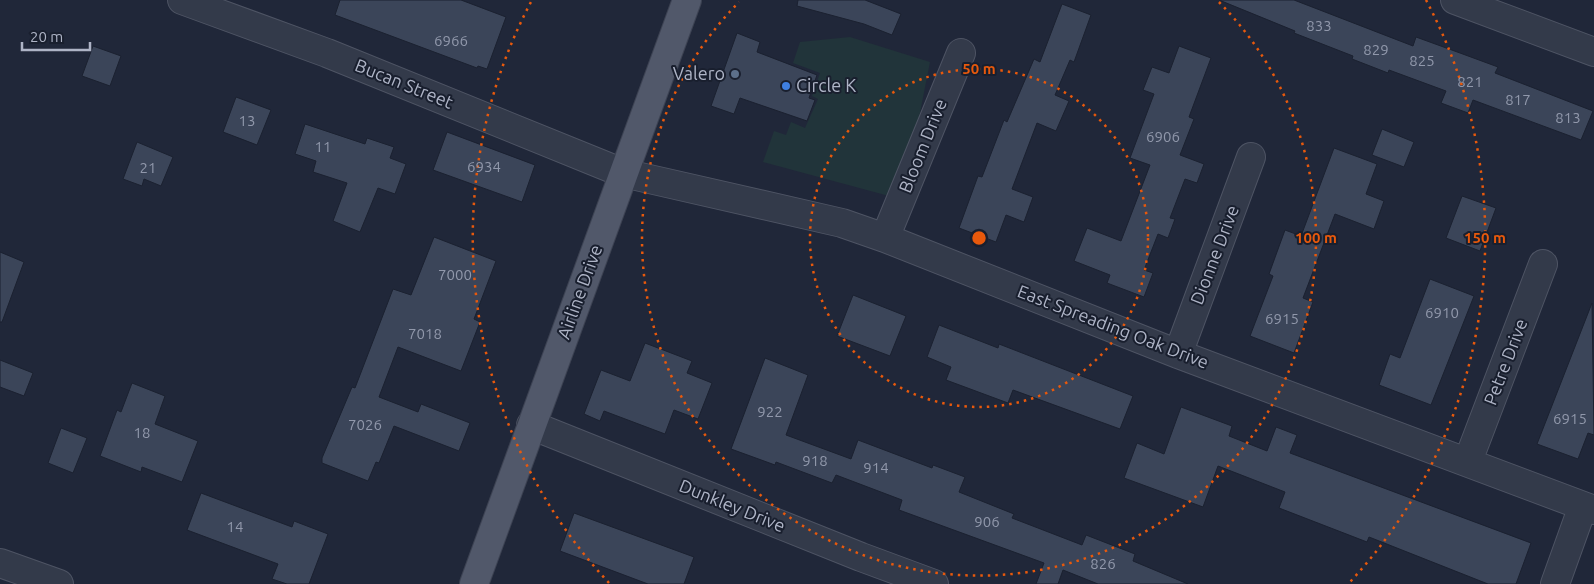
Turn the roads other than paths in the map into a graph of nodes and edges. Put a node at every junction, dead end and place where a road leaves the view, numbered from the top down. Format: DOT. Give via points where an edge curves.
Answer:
graph roads {
  1 [pos="182,0"];
  2 [pos="687,0"];
  3 [pos="1455,0"];
  4 [pos="1594,52"];
  5 [pos="961,53"];
  6 [pos="1251,157"];
  7 [pos="623,173"];
  8 [pos="886,238"];
  9 [pos="1543,264"];
  10 [pos="1178,354"];
  11 [pos="531,426"];
  12 [pos="1468,461"];
  13 [pos="1588,508"];
  14 [pos="0,563"];
  15 [pos="59,584"];
  16 [pos="474,584"];
  17 [pos="934,584"];
  18 [pos="1554,584"];
  1 -- 7 [label="street, Bucan Street" via="327,53"];
  2 -- 7 [label="main road, Airline Drive"];
  3 -- 4 [label="street"];
  5 -- 8 [label="street, Bloom Drive"];
  6 -- 10 [label="street, Dionne Drive"];
  7 -- 8 [label="street, East Spreading Oak Drive" via="842,223"];
  7 -- 11 [label="main road, Airline Drive"];
  8 -- 10 [label="street, East Spreading Oak Drive"];
  9 -- 12 [label="street, Petre Drive"];
  10 -- 12 [label="street, East Spreading Oak Drive"];
  11 -- 16 [label="main road, Airline Drive"];
  11 -- 17 [label="street, Dunkley Drive"];
  12 -- 13 [label="street, East Spreading Oak Drive"];
  13 -- 18 [label="street"];
  14 -- 15 [label="street"];
}
